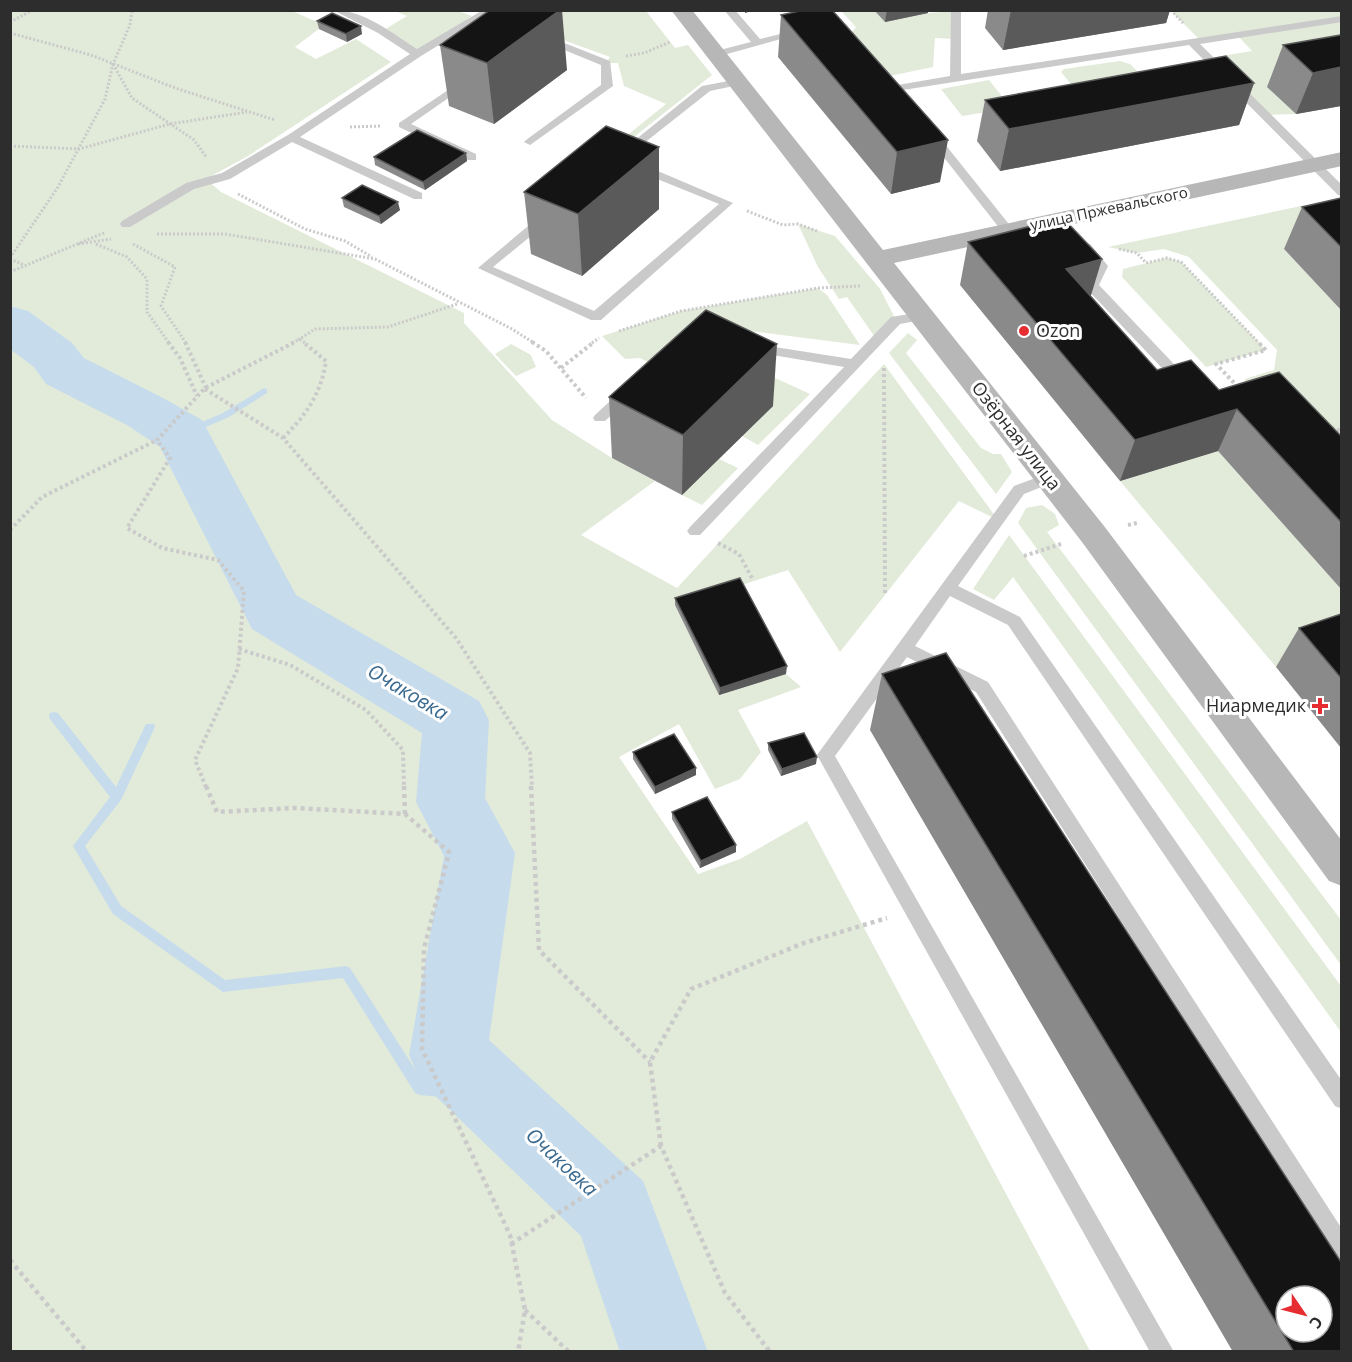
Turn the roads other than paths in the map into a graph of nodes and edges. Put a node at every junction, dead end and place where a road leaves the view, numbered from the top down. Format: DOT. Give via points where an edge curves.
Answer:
graph roads {
  1 [pos="338,10"];
  2 [pos="681,10"];
  3 [pos="729,10"];
  4 [pos="956,10"];
  5 [pos="493,13"];
  6 [pos="1341,19"];
  7 [pos="814,28"];
  8 [pos="532,33"];
  9 [pos="1192,42"];
  10 [pos="758,43"];
  11 [pos="417,54"];
  12 [pos="716,54"];
  13 [pos="477,73"];
  14 [pos="955,78"];
  15 [pos="739,82"];
  16 [pos="910,107"];
  17 [pos="925,126"];
  18 [pos="292,136"];
  19 [pos="530,142"];
  20 [pos="472,158"];
  21 [pos="1341,159"];
  22 [pos="1315,165"];
  23 [pos="1341,192"];
  24 [pos="418,196"];
  25 [pos="555,210"];
  26 [pos="126,224"];
  27 [pos="1070,228"];
  28 [pos="1008,231"];
  29 [pos="871,272"];
  30 [pos="922,316"];
  31 [pos="744,346"];
  32 [pos="855,364"];
  33 [pos="638,382"];
  34 [pos="1197,396"];
  35 [pos="600,418"];
  36 [pos="1049,478"];
  37 [pos="695,531"];
  38 [pos="948,588"];
  39 [pos="904,648"];
  40 [pos="1341,870"];
  41 [pos="1341,1099"];
  42 [pos="1341,1249"];
  43 [pos="1163,1352"];
  1 -- 11 [label="lane" via="382,31"];
  2 -- 12 [label="street, Озёрная улица"];
  3 -- 10 [label="lane"];
  4 -- 14 [label="lane"];
  5 -- 11 [label="lane"];
  6 -- 9 [label="lane"];
  7 -- 10 [label="lane"];
  8 -- 19 [label="lane" via="606,63 607,86"];
  9 -- 14 [label="lane"];
  9 -- 22 [label="lane"];
  10 -- 12 [label="lane"];
  11 -- 18 [label="lane"];
  12 -- 15 [label="street, Озёрная улица"];
  13 -- 20 [label="lane" via="403,125"];
  14 -- 16 [label="lane" via="891,86"];
  15 -- 25 [label="lane" via="706,88 618,159 727,203 596,317 484,267"];
  15 -- 29 [label="street, Озёрная улица"];
  17 -- 28 [label="lane"];
  18 -- 24 [label="lane"];
  18 -- 26 [label="lane" via="221,178 190,186"];
  21 -- 22 [label="street, улица Пржевальского"];
  22 -- 23 [label="lane"];
  22 -- 27 [label="street, улица Пржевальского"];
  27 -- 28 [label="street, улица Пржевальского"];
  27 -- 34 [label="lane" via="1102,266 1092,286"];
  28 -- 29 [label="street, улица Пржевальского"];
  29 -- 30 [label="street, Озёрная улица"];
  30 -- 32 [label="lane" via="896,320"];
  30 -- 36 [label="street, Озёрная улица"];
  31 -- 32 [label="lane"];
  32 -- 37 [label="lane"];
  33 -- 35 [label="lane"];
  36 -- 38 [label="lane" via="1019,490"];
  36 -- 40 [label="street, Озёрная улица"];
  38 -- 39 [label="lane"];
  38 -- 41 [label="lane" via="1014,621"];
  39 -- 42 [label="lane" via="982,687"];
  39 -- 43 [label="lane" via="826,755"];
}
